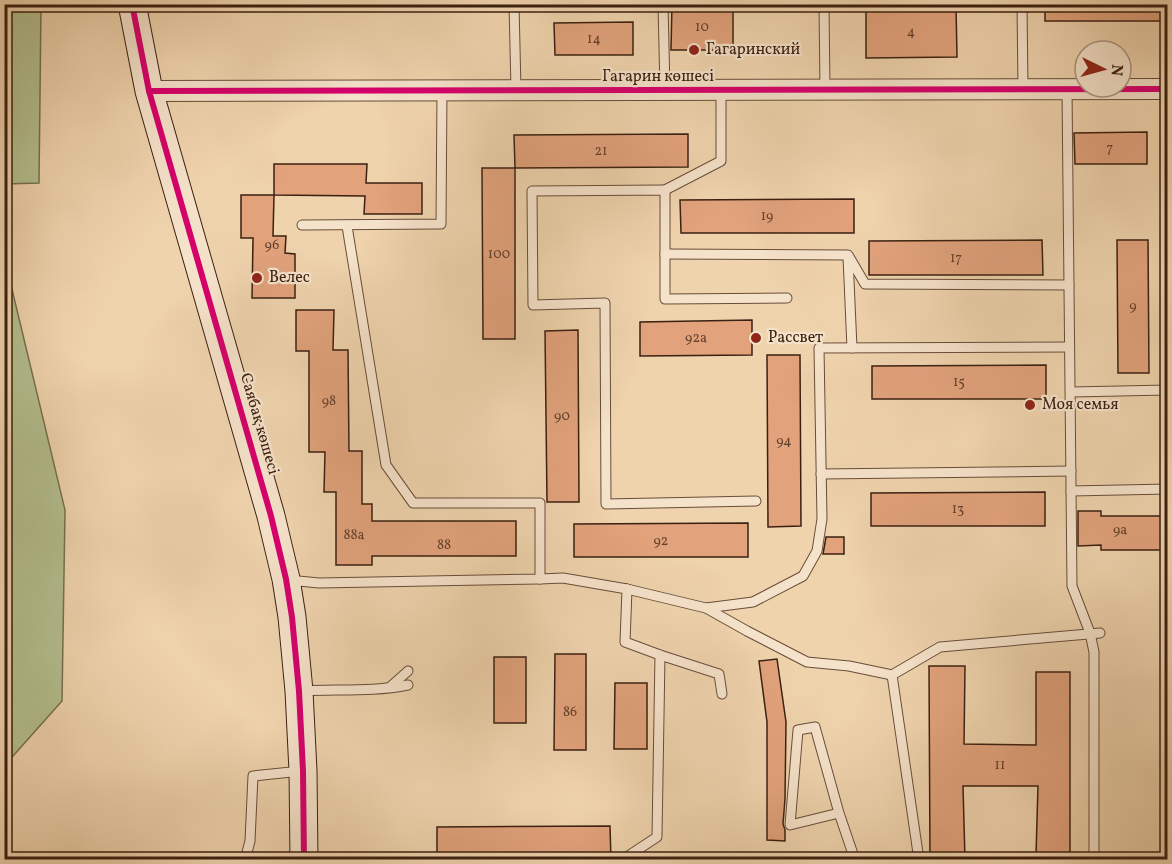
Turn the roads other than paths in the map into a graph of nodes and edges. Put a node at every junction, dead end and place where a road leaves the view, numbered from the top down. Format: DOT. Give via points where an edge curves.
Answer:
graph roads {
  1 [pos="132,4"];
  2 [pos="514,4"];
  3 [pos="663,4"];
  4 [pos="824,4"];
  5 [pos="1022,4"];
  6 [pos="1023,89"];
  7 [pos="1067,89"];
  8 [pos="1167,89"];
  9 [pos="442,90"];
  10 [pos="516,90"];
  11 [pos="665,90"];
  12 [pos="721,90"];
  13 [pos="825,90"];
  14 [pos="149,91"];
  15 [pos="665,190"];
  16 [pos="302,225"];
  17 [pos="347,226"];
  18 [pos="665,254"];
  19 [pos="848,255"];
  20 [pos="1068,285"];
  21 [pos="787,298"];
  22 [pos="1070,347"];
  23 [pos="852,348"];
  24 [pos="1167,390"];
  25 [pos="1071,392"];
  26 [pos="1071,471"];
  27 [pos="821,474"];
  28 [pos="1167,489"];
  29 [pos="1071,491"];
  30 [pos="756,501"];
  31 [pos="286,579"];
  32 [pos="540,579"];
  33 [pos="627,589"];
  34 [pos="706,608"];
  35 [pos="1095,633"];
  36 [pos="660,655"];
  37 [pos="408,671"];
  38 [pos="892,675"];
  39 [pos="408,685"];
  40 [pos="388,689"];
  41 [pos="299,691"];
  42 [pos="722,694"];
  43 [pos="303,771"];
  44 [pos="839,813"];
  45 [pos="245,860"];
  46 [pos="304,860"];
  47 [pos="622,860"];
  48 [pos="855,860"];
  49 [pos="919,860"];
  50 [pos="1094,860"];
  1 -- 14 [label="street, Саябақ көшесі"];
  2 -- 10 [label="lane"];
  3 -- 11 [label="lane"];
  4 -- 13 [label="lane"];
  5 -- 6 [label="lane"];
  6 -- 7 [label="street, Гагарин көшесі"];
  6 -- 13 [label="street, Гагарин көшесі"];
  7 -- 8 [label="street, Гагарин көшесі"];
  7 -- 20 [label="lane"];
  9 -- 10 [label="street, Гагарин көшесі"];
  9 -- 14 [label="street, Гагарин көшесі"];
  9 -- 17 [label="lane" via="441,224"];
  10 -- 11 [label="street, Гагарин көшесі"];
  11 -- 12 [label="street, Гагарин көшесі"];
  12 -- 13 [label="street, Гагарин көшесі"];
  12 -- 15 [label="lane" via="721,161"];
  14 -- 31 [label="street, Саябақ көшесі"];
  15 -- 18 [label="lane"];
  15 -- 30 [label="lane" via="532,191 533,305 605,303 606,504"];
  16 -- 17 [label="lane"];
  17 -- 32 [label="lane" via="386,465 413,503 540,503"];
  18 -- 19 [label="lane"];
  18 -- 21 [label="lane" via="665,299"];
  19 -- 20 [label="lane" via="865,284"];
  19 -- 23 [label="lane"];
  20 -- 22 [label="lane"];
  22 -- 23 [label="lane"];
  22 -- 25 [label="lane"];
  23 -- 27 [label="lane" via="819,348"];
  24 -- 25 [label="lane"];
  25 -- 26 [label="lane"];
  26 -- 27 [label="lane"];
  26 -- 29 [label="lane"];
  27 -- 34 [label="lane" via="822,519 817,551 803,576 753,602"];
  28 -- 29 [label="lane"];
  29 -- 35 [label="lane" via="1072,586"];
  31 -- 32 [label="lane" via="319,583"];
  31 -- 41 [label="street, Саябақ көшесі"];
  32 -- 33 [label="lane" via="563,578"];
  33 -- 34 [label="lane"];
  33 -- 36 [label="lane" via="625,642"];
  34 -- 38 [label="lane" via="807,662"];
  35 -- 38 [label="lane" via="940,647"];
  35 -- 50 [label="lane"];
  36 -- 42 [label="lane" via="719,674"];
  36 -- 47 [label="lane" via="657,837"];
  37 -- 40 [label="lane"];
  38 -- 49 [label="lane"];
  39 -- 40 [label="lane"];
  40 -- 41 [label="lane"];
  41 -- 43 [label="street, Саябақ көшесі"];
  43 -- 45 [label="lane" via="254,776"];
  43 -- 46 [label="street, Саябақ көшесі"];
  44 -- 44 [label="lane" via="815,727 798,730 790,825"];
  44 -- 48 [label="lane"];
}
